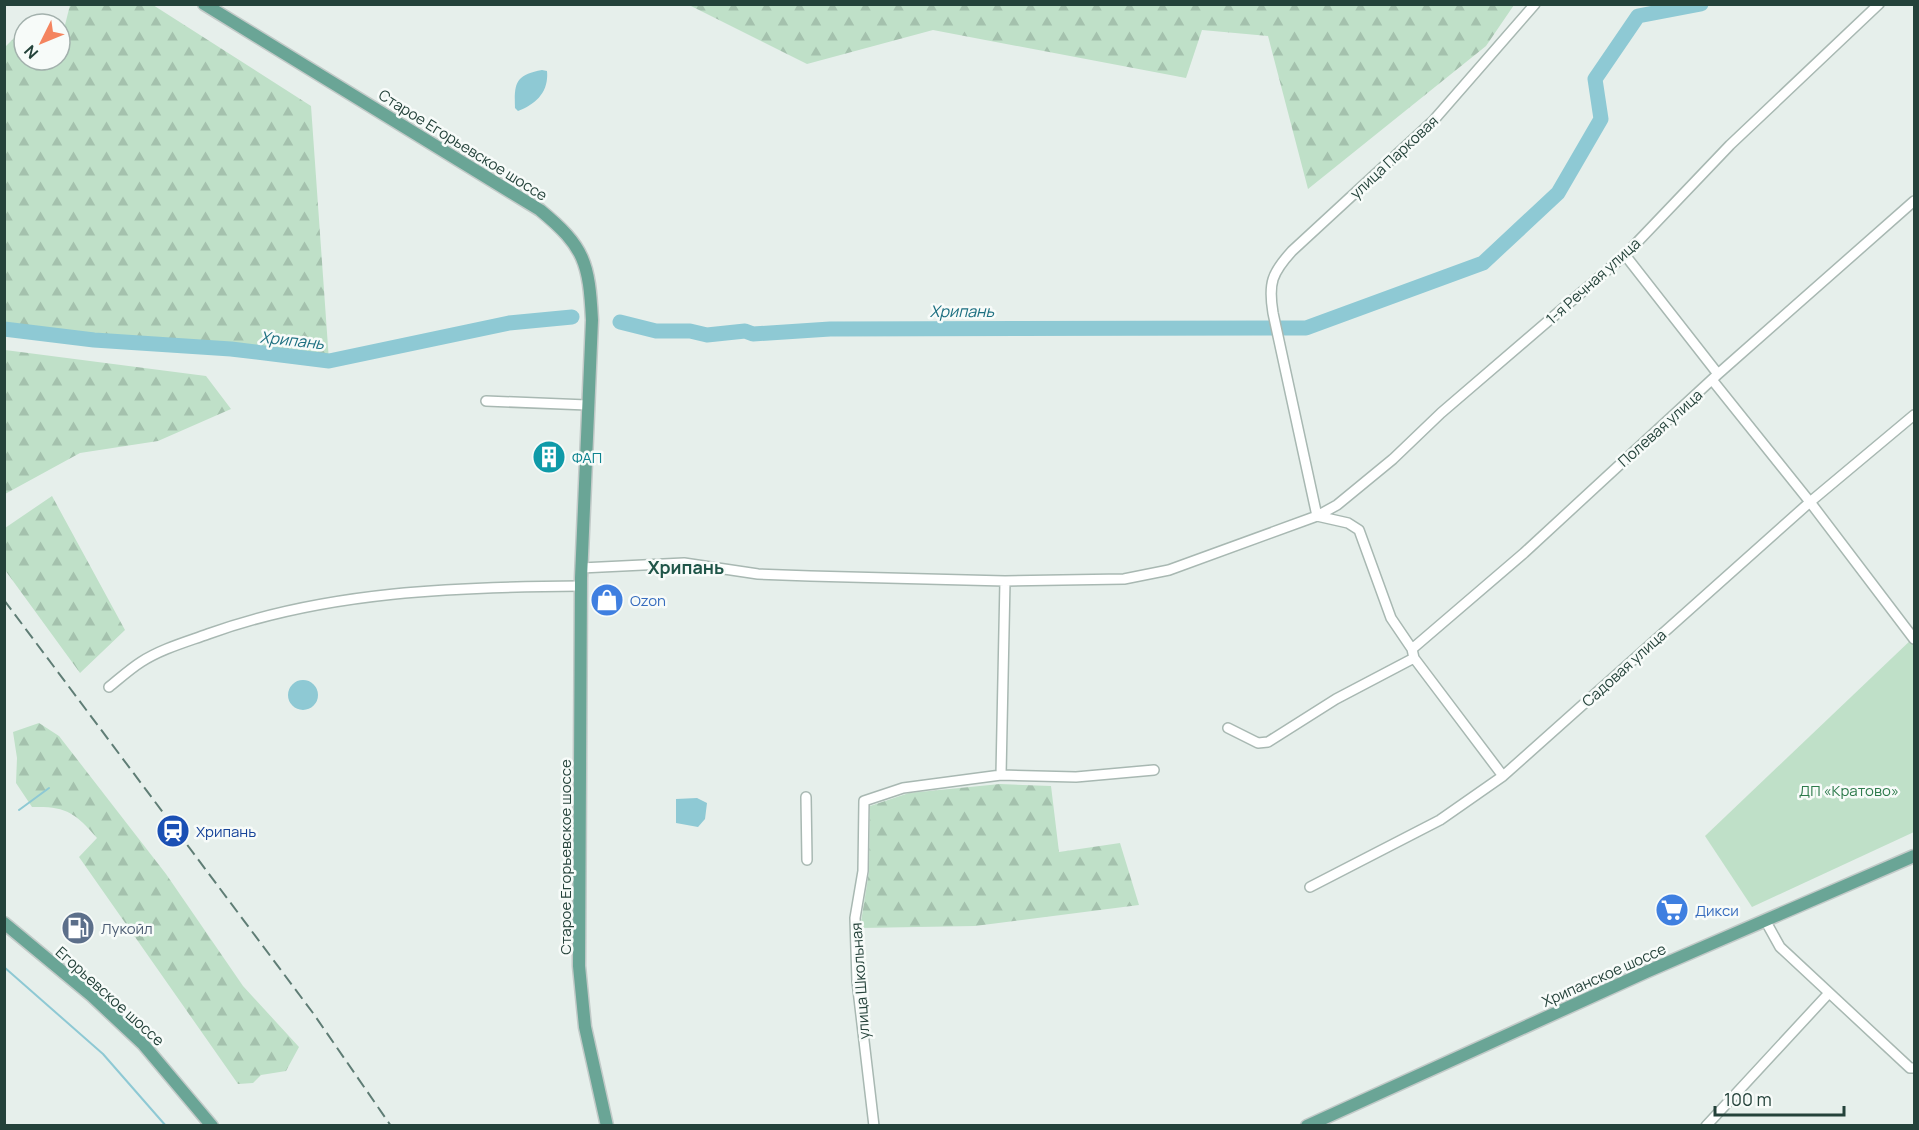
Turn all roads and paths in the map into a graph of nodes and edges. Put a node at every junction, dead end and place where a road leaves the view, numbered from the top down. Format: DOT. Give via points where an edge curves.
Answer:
graph roads {
  1 [pos="204,4"];
  2 [pos="1535,4"];
  3 [pos="1879,4"];
  4 [pos="1914,201"];
  5 [pos="1625,255"];
  6 [pos="1715,378"];
  7 [pos="486,401"];
  8 [pos="587,405"];
  9 [pos="1914,415"];
  10 [pos="1810,502"];
  11 [pos="1317,516"];
  12 [pos="581,568"];
  13 [pos="1005,581"];
  14 [pos="581,586"];
  15 [pos="1914,639"];
  16 [pos="1413,653"];
  17 [pos="109,687"];
  18 [pos="1228,728"];
  19 [pos="1154,770"];
  20 [pos="1001,775"];
  21 [pos="1503,776"];
  22 [pos="806,797"];
  23 [pos="1914,856"];
  24 [pos="807,860"];
  25 [pos="1310,886"];
  26 [pos="1765,920"];
  27 [pos="4,923"];
  28 [pos="1830,993"];
  29 [pos="1914,1068"];
  30 [pos="212,1125"];
  31 [pos="607,1125"];
  32 [pos="874,1125"];
  33 [pos="1307,1125"];
  34 [pos="1706,1125"];
  1 -- 8 [label="main road, Старое Егорьевское шоссе" via="540,210 567,232 583,258 590,284"];
  2 -- 11 [label="street, улица Парковая" via="1433,121 1275,270 1270,295 1273,313"];
  3 -- 5 [label="street, 1-я Речная улица" via="1730,145"];
  4 -- 6 [label="street, Полевая улица"];
  5 -- 6 [label="street"];
  5 -- 11 [label="street, 1-я Речная улица" via="1393,459 1337,505"];
  6 -- 10 [label="street"];
  6 -- 16 [label="street, Полевая улица"];
  7 -- 8 [label="street"];
  8 -- 12 [label="main road, Старое Егорьевское шоссе"];
  9 -- 10 [label="street, Садовая улица"];
  10 -- 15 [label="street"];
  10 -- 21 [label="street, Садовая улица"];
  11 -- 13 [label="street, 1-я Речная улица" via="1169,570 1096,581"];
  11 -- 16 [label="street" via="1348,523 1359,531 1391,618"];
  12 -- 13 [label="street, 1-я Речная улица" via="684,563 769,574"];
  12 -- 14 [label="main road, Старое Егорьевское шоссе"];
  13 -- 20 [label="street"];
  14 -- 17 [label="street" via="476,587 321,604 247,620 162,651"];
  14 -- 31 [label="main road, Старое Егорьевское шоссе" via="579,966 585,1027"];
  16 -- 18 [label="street, Полевая улица" via="1268,742 1257,743"];
  16 -- 21 [label="street"];
  19 -- 20 [label="street" via="1076,777"];
  20 -- 32 [label="street, улица Школьная" via="903,788 864,801 863,871 855,929 857,981"];
  21 -- 25 [label="street, Садовая улица" via="1440,820"];
  22 -- 24 [label="street"];
  23 -- 26 [label="main road, Хрипанское шоссе"];
  26 -- 28 [label="street" via="1780,947"];
  26 -- 33 [label="main road, Хрипанское шоссе"];
  27 -- 30 [label="main road, Егорьевское шоссе" via="143,1044"];
  28 -- 29 [label="street"];
  28 -- 34 [label="street"];
}
